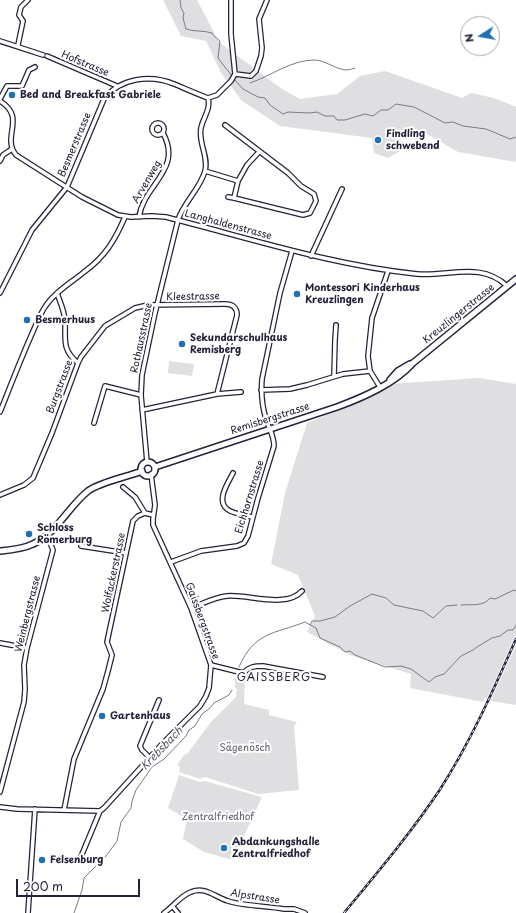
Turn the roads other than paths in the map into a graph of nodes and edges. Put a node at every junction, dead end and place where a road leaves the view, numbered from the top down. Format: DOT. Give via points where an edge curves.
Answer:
graph roads {
  1 [pos="28,0"];
  2 [pos="231,0"];
  3 [pos="266,0"];
  4 [pos="0,40"];
  5 [pos="18,45"];
  6 [pos="35,68"];
  7 [pos="234,76"];
  8 [pos="116,86"];
  9 [pos="208,98"];
  10 [pos="0,100"];
  11 [pos="225,125"];
  12 [pos="163,132"];
  13 [pos="12,149"];
  14 [pos="259,152"];
  15 [pos="0,162"];
  16 [pos="205,171"];
  17 [pos="238,181"];
  18 [pos="66,187"];
  19 [pos="342,189"];
  20 [pos="228,197"];
  21 [pos="234,198"];
  22 [pos="125,217"];
  23 [pos="139,217"];
  24 [pos="178,220"];
  25 [pos="292,251"];
  26 [pos="311,256"];
  27 [pos="388,271"];
  28 [pos="516,279"];
  29 [pos="507,286"];
  30 [pos="56,292"];
  31 [pos="0,293"];
  32 [pos="157,305"];
  33 [pos="336,325"];
  34 [pos="78,363"];
  35 [pos="413,363"];
  36 [pos="370,371"];
  37 [pos="334,376"];
  38 [pos="380,388"];
  39 [pos="261,390"];
  40 [pos="241,392"];
  41 [pos="217,394"];
  42 [pos="141,395"];
  43 [pos="142,410"];
  44 [pos="0,412"];
  45 [pos="94,424"];
  46 [pos="270,429"];
  47 [pos="147,462"];
  48 [pos="155,467"];
  49 [pos="142,471"];
  50 [pos="151,474"];
  51 [pos="233,474"];
  52 [pos="123,487"];
  53 [pos="0,495"];
  54 [pos="145,513"];
  55 [pos="154,515"];
  56 [pos="252,517"];
  57 [pos="47,536"];
  58 [pos="81,546"];
  59 [pos="0,551"];
  60 [pos="126,553"];
  61 [pos="171,562"];
  62 [pos="302,591"];
  63 [pos="191,608"];
  64 [pos="0,643"];
  65 [pos="27,648"];
  66 [pos="211,665"];
  67 [pos="323,677"];
  68 [pos="159,700"];
  69 [pos="150,758"];
  70 [pos="0,792"];
  71 [pos="0,807"];
  72 [pos="35,809"];
  73 [pos="64,810"];
  74 [pos="100,810"];
  75 [pos="80,859"];
  76 [pos="173,907"];
  77 [pos="284,911"];
  78 [pos="28,913"];
  79 [pos="164,913"];
  80 [pos="178,913"];
  81 [pos="305,913"];
  1 -- 5 [label="street" via="21,7 19,15 23,21"];
  2 -- 7 [label="street"];
  3 -- 7 [label="street" via="259,19 262,48 256,71 250,76"];
  4 -- 5 [label="street, Hofstrasse"];
  5 -- 8 [label="street, Hofstrasse"];
  6 -- 10 [label="street" via="29,70 22,86 7,86"];
  7 -- 9 [label="street" via="217,95"];
  8 -- 9 [label="street" via="130,81 156,80 174,84"];
  8 -- 18 [label="street, Besmerstrasse" via="104,99"];
  9 -- 16 [label="street" via="209,104 200,134"];
  10 -- 13 [label="street" via="12,112"];
  11 -- 14 [label="street"];
  12 -- 23 [label="street, Arvenweg" via="169,153 168,164 141,207"];
  13 -- 15 [label="street" via="3,155"];
  13 -- 18 [label="street, Langhaldenstrasse" via="16,155"];
  14 -- 17 [label="street" via="247,165"];
  14 -- 21 [label="street" via="314,194 316,201 310,213 303,215"];
  16 -- 17 [label="street"];
  16 -- 24 [label="street, Rothausstrasse"];
  17 -- 21 [label="street"];
  18 -- 22 [label="street, Langhaldenstrasse" via="110,212"];
  18 -- 31 [label="street, Besmerstrasse" via="32,230"];
  19 -- 26 [label="street"];
  20 -- 21 [label="street"];
  22 -- 23 [label="street, Langhaldenstrasse"];
  22 -- 30 [label="street" via="104,255 84,273"];
  23 -- 24 [label="street, Langhaldenstrasse" via="159,216"];
  24 -- 25 [label="street, Langhaldenstrasse"];
  24 -- 32 [label="street, Rothausstrasse"];
  25 -- 26 [label="street, Langhaldenstrasse"];
  25 -- 39 [label="street, Eichhornstrasse" via="266,356"];
  26 -- 27 [label="street, Langhaldenstrasse"];
  27 -- 29 [label="street, Langhaldenstrasse" via="449,274 475,271"];
  27 -- 36 [label="street" via="372,318 368,356"];
  28 -- 29 [label="street, Kreuzlingerstrasse"];
  29 -- 35 [label="street, Kreuzlingerstrasse"];
  30 -- 34 [label="street" via="64,312 66,348"];
  30 -- 44 [label="street" via="41,314"];
  32 -- 34 [label="street, Burgstrasse" via="135,308 105,326"];
  32 -- 41 [label="street, Kleestrasse" via="225,304 235,307 237,315"];
  32 -- 42 [label="street, Rothausstrasse" via="143,362"];
  33 -- 37 [label="street"];
  34 -- 53 [label="street, Burgstrasse" via="33,478 24,485"];
  35 -- 38 [label="street, Remisbergstrasse" via="401,376"];
  36 -- 37 [label="street"];
  36 -- 38 [label="street"];
  37 -- 39 [label="street" via="290,389"];
  38 -- 46 [label="street, Remisbergstrasse" via="352,401"];
  39 -- 46 [label="street, Eichhornstrasse"];
  40 -- 41 [label="street"];
  41 -- 43 [label="street"];
  42 -- 43 [label="street, Rothausstrasse"];
  42 -- 45 [label="street" via="105,386"];
  43 -- 47 [label="street, Rothausstrasse"];
  46 -- 48 [label="street, Remisbergstrasse"];
  46 -- 56 [label="street, Eichhornstrasse" via="274,446"];
  47 -- 48 [label="street"];
  47 -- 49 [label="street" via="143,465"];
  48 -- 50 [label="street"];
  49 -- 50 [label="street" via="147,475"];
  49 -- 57 [label="street" via="99,485 89,491"];
  50 -- 55 [label="street, Gaissbergstrasse" via="156,505"];
  51 -- 56 [label="street" via="223,496 224,505 230,510"];
  52 -- 54 [label="street" via="135,497"];
  54 -- 55 [label="street"];
  54 -- 60 [label="street, Wolfackerstrasse" via="133,521"];
  55 -- 61 [label="street, Gaissbergstrasse" via="153,525"];
  56 -- 61 [label="street, Eichhornstrasse" via="248,536 241,545 201,551"];
  57 -- 59 [label="street" via="27,546"];
  57 -- 65 [label="street, Weinbergstrasse" via="53,550"];
  58 -- 60 [label="street"];
  60 -- 73 [label="street, Wolfackerstrasse" via="107,642 112,655 103,689 74,759"];
  61 -- 63 [label="street, Gaissbergstrasse"];
  62 -- 63 [label="street" via="294,598 283,600 224,596"];
  63 -- 66 [label="street, Gaissbergstrasse"];
  64 -- 65 [label="street"];
  65 -- 70 [label="street, Weinbergstrasse" via="24,665 24,702"];
  66 -- 67 [label="street" via="243,673 254,666 263,666"];
  66 -- 69 [label="street, Gaissbergstrasse" via="209,688 203,701"];
  68 -- 69 [label="street" via="140,746"];
  69 -- 74 [label="street, Gaissbergstrasse"];
  71 -- 72 [label="street"];
  72 -- 73 [label="street"];
  72 -- 78 [label="street"];
  73 -- 74 [label="street"];
  74 -- 75 [label="street"];
  76 -- 77 [label="street, Alpstrasse" via="184,895 198,890 208,891 235,903"];
  76 -- 79 [label="street, Alpstrasse"];
  76 -- 80 [label="street"];
  77 -- 81 [label="street, Alpstrasse" via="294,909"];
}
